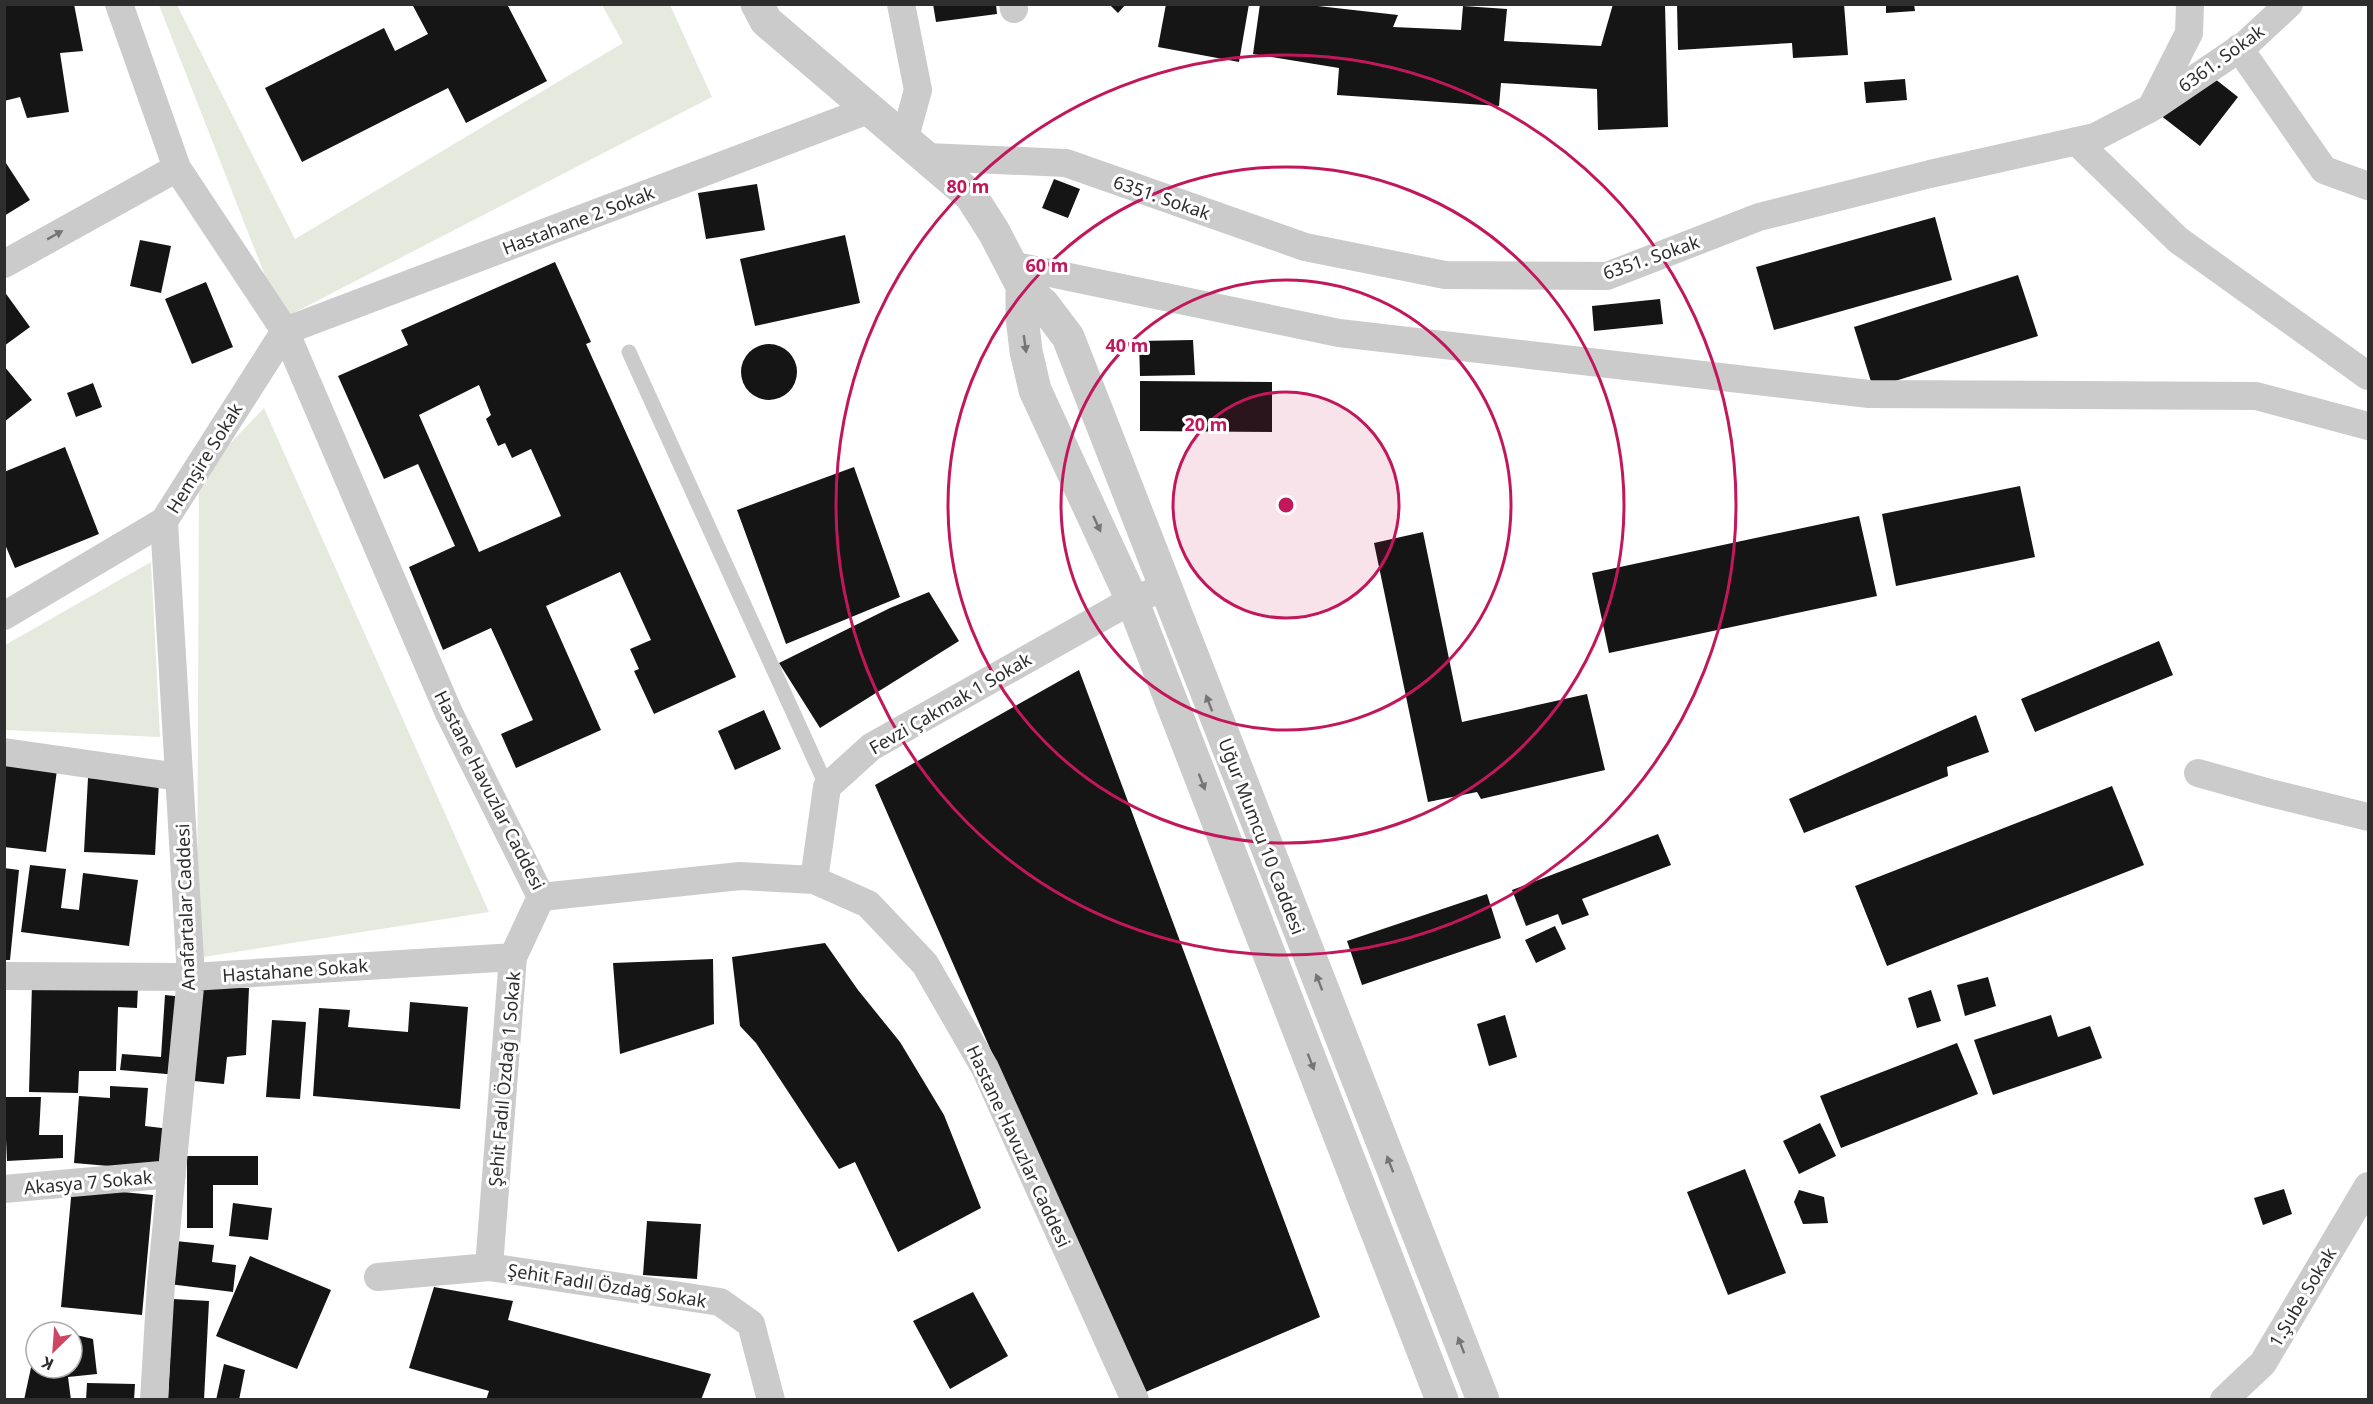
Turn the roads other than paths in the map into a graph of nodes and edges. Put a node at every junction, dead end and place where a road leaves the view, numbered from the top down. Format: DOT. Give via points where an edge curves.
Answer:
graph roads {
  1 [pos="119,4"];
  2 [pos="757,4"];
  3 [pos="901,4"];
  4 [pos="2190,4"];
  5 [pos="2289,4"];
  6 [pos="2239,48"];
  7 [pos="2151,108"];
  8 [pos="871,109"];
  9 [pos="2076,141"];
  10 [pos="916,147"];
  11 [pos="177,168"];
  12 [pos="2368,186"];
  13 [pos="4,264"];
  14 [pos="1016,275"];
  15 [pos="285,330"];
  16 [pos="629,352"];
  17 [pos="2368,376"];
  18 [pos="2368,426"];
  19 [pos="164,521"];
  20 [pos="1164,588"];
  21 [pos="1132,600"];
  22 [pos="4,616"];
  23 [pos="4,752"];
  24 [pos="2198,773"];
  25 [pos="179,777"];
  26 [pos="827,787"];
  27 [pos="2368,817"];
  28 [pos="814,880"];
  29 [pos="542,897"];
  30 [pos="513,957"];
  31 [pos="4,976"];
  32 [pos="191,977"];
  33 [pos="172,1174"];
  34 [pos="2368,1186"];
  35 [pos="4,1189"];
  36 [pos="489,1267"];
  37 [pos="378,1276"];
  38 [pos="154,1400"];
  39 [pos="771,1400"];
  40 [pos="1135,1400"];
  41 [pos="1442,1400"];
  42 [pos="1483,1400"];
  43 [pos="2224,1400"];
  1 -- 11 [label="street, Hastane Havuzlar Caddesi"];
  2 -- 8 [label="street, Uğur Mumcu 10 Caddesi" via="766,21"];
  3 -- 10 [label="street" via="918,90"];
  4 -- 7 [label="street" via="2189,33"];
  5 -- 6 [label="street, 6361. Sokak"];
  6 -- 7 [label="street, 6361. Sokak"];
  6 -- 12 [label="street" via="2325,170"];
  7 -- 9 [label="street, 6351. Sokak" via="2095,137"];
  8 -- 10 [label="street, Uğur Mumcu 10 Caddesi"];
  8 -- 15 [label="street, Hastahane 2 Sokak"];
  9 -- 10 [label="street, 6351. Sokak" via="1759,218 1607,276 1445,275 1305,247 1066,163"];
  9 -- 17 [label="street" via="2178,240"];
  10 -- 14 [label="street, Uğur Mumcu 10 Caddesi" via="971,196"];
  13 -- 11 [label="street, one-way"];
  11 -- 15 [label="street, Hastane Havuzlar Caddesi"];
  14 -- 18 [label="street" via="1339,333 1869,393 2256,396"];
  14 -- 20 [label="street, Uğur Mumcu 10 Caddesi" via="1068,337"];
  14 -- 21 [label="street, Uğur Mumcu 10 Caddesi, one-way" via="1035,390"];
  15 -- 19 [label="street, Hemşire Sokak"];
  15 -- 29 [label="street, Hastane Havuzlar Caddesi" via="449,713"];
  16 -- 26 [label="lane"];
  19 -- 22 [label="street, Hemşire Sokak"];
  19 -- 25 [label="street, Anafartalar Caddesi"];
  20 -- 21 [label="street, Fevzi Çakmak 1 Sokak"];
  42 -- 20 [label="street, Uğur Mumcu 10 Caddesi, one-way"];
  21 -- 26 [label="street, Fevzi Çakmak 1 Sokak" via="871,747"];
  21 -- 41 [label="street, Uğur Mumcu 10 Caddesi, one-way"];
  23 -- 25 [label="street"];
  24 -- 27 [label="street"];
  25 -- 32 [label="street, Anafartalar Caddesi"];
  26 -- 28 [label="street"];
  28 -- 29 [label="street, Hastane Havuzlar Caddesi" via="740,876"];
  28 -- 40 [label="street, Hastane Havuzlar Caddesi" via="868,904 925,964 985,1068"];
  29 -- 30 [label="street, Şehit Fadıl Özdağ 1 Sokak"];
  30 -- 32 [label="street, Hastahane Sokak"];
  30 -- 36 [label="street, Şehit Fadıl Özdağ 1 Sokak"];
  31 -- 32 [label="street, Hastahane Sokak"];
  32 -- 33 [label="street, Anafartalar Caddesi"];
  33 -- 35 [label="street, Akasya 7 Sokak"];
  33 -- 38 [label="street, Anafartalar Caddesi"];
  34 -- 43 [label="street, 1.Şube Sokak" via="2263,1363"];
  36 -- 37 [label="street, Şehit Fadıl Özdağ Sokak"];
  36 -- 39 [label="street, Şehit Fadıl Özdağ Sokak" via="720,1302 751,1324"];
}
